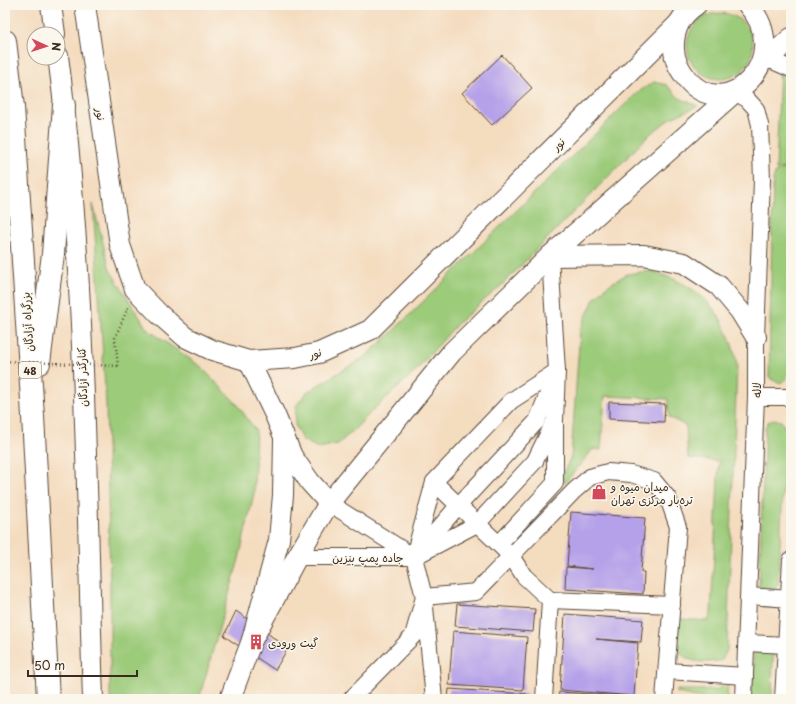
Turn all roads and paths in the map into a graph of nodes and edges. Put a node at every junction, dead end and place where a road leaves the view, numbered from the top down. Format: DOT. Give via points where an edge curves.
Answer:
graph roads {
  1 [pos="51,5"];
  2 [pos="58,5"];
  3 [pos="85,5"];
  4 [pos="696,5"];
  5 [pos="748,5"];
  6 [pos="678,24"];
  7 [pos="55,26"];
  8 [pos="57,26"];
  9 [pos="791,38"];
  10 [pos="5,41"];
  11 [pos="768,59"];
  12 [pos="59,66"];
  13 [pos="791,69"];
  14 [pos="736,92"];
  15 [pos="64,105"];
  16 [pos="550,256"];
  17 [pos="135,289"];
  18 [pos="756,337"];
  19 [pos="5,360"];
  20 [pos="250,361"];
  21 [pos="556,371"];
  22 [pos="756,397"];
  23 [pos="791,397"];
  24 [pos="33,416"];
  25 [pos="555,420"];
  26 [pos="284,439"];
  27 [pos="434,482"];
  28 [pos="329,503"];
  29 [pos="458,506"];
  30 [pos="477,524"];
  31 [pos="499,544"];
  32 [pos="511,556"];
  33 [pos="297,557"];
  34 [pos="414,557"];
  35 [pos="791,560"];
  36 [pos="749,596"];
  37 [pos="424,597"];
  38 [pos="550,600"];
  39 [pos="790,601"];
  40 [pos="672,605"];
  41 [pos="252,640"];
  42 [pos="747,643"];
  43 [pos="786,645"];
  44 [pos="666,671"];
  45 [pos="745,676"];
  46 [pos="48,699"];
  47 [pos="93,699"];
  48 [pos="230,699"];
  49 [pos="351,699"];
  50 [pos="434,699"];
  51 [pos="544,699"];
  52 [pos="664,699"];
  53 [pos="744,699"];
  54 [pos="784,699"];
  1 -- 7 [label="main road"];
  2 -- 8 [label="main road"];
  3 -- 17 [label="main road, نور" via="120,245"];
  4 -- 6 [label="main road, نور"];
  5 -- 11 [label="main road" via="759,15 767,28 770,44"];
  6 -- 14 [label="main road" via="673,39 674,55 687,79 704,91 720,94"];
  6 -- 20 [label="main road, نور" via="370,330 313,354"];
  9 -- 11 [label="main road"];
  10 -- 24 [label="highway, بزرگراه آزادگان / 48" via="13,106"];
  11 -- 13 [label="street"];
  11 -- 14 [label="main road" via="761,74 750,85"];
  12 -- 15 [label="main road, کنارگذر آزادگان"];
  14 -- 16 [label="main road"];
  14 -- 18 [label="street, لاله" via="756,109 760,125 762,180"];
  15 -- 24 [label="highway" via="53,254"];
  15 -- 47 [label="main road, کنارگذر آزادگان" via="80,313"];
  16 -- 18 [label="main road" via="644,255 684,263 719,286 740,311"];
  16 -- 21 [label="street"];
  16 -- 28 [label="main road" via="452,352"];
  17 -- 19 [label="path, bridge" via="115,338 118,366"];
  17 -- 20 [label="main road, نور" via="185,337 212,350"];
  18 -- 22 [label="street, لاله"];
  20 -- 26 [label="main road"];
  21 -- 25 [label="street"];
  21 -- 27 [label="street" via="511,401"];
  21 -- 29 [label="street" via="537,421"];
  22 -- 23 [label="street"];
  22 -- 36 [label="street, لاله"];
  24 -- 46 [label="highway, بزرگراه آزادگان / 48"];
  25 -- 30 [label="street" via="535,462"];
  25 -- 31 [label="street" via="555,483"];
  26 -- 28 [label="main road" via="310,482"];
  26 -- 41 [label="main road" via="279,540"];
  27 -- 29 [label="street"];
  27 -- 34 [label="street"];
  28 -- 33 [label="main road"];
  28 -- 34 [label="street"];
  29 -- 30 [label="street"];
  29 -- 34 [label="street"];
  30 -- 31 [label="street"];
  30 -- 34 [label="street"];
  31 -- 32 [label="street"];
  32 -- 37 [label="street" via="476,592"];
  32 -- 38 [label="street" via="524,576"];
  32 -- 40 [label="street" via="590,477 608,472 631,474 654,481 668,498 678,527"];
  33 -- 34 [label="street, جاده پمپ بنزین"];
  33 -- 41 [label="main road"];
  34 -- 37 [label="street, جاده پمپ بنزین"];
  35 -- 39 [label="street"];
  36 -- 39 [label="street"];
  36 -- 42 [label="street, لاله"];
  37 -- 49 [label="street, جاده پمپ بنزین" via="413,636"];
  37 -- 50 [label="street"];
  38 -- 40 [label="street"];
  38 -- 51 [label="street"];
  39 -- 43 [label="street"];
  40 -- 44 [label="street"];
  41 -- 48 [label="main road"];
  42 -- 43 [label="street"];
  42 -- 45 [label="street, لاله"];
  43 -- 54 [label="street"];
  44 -- 45 [label="street"];
  44 -- 52 [label="street"];
  45 -- 53 [label="street, لاله"];
}
